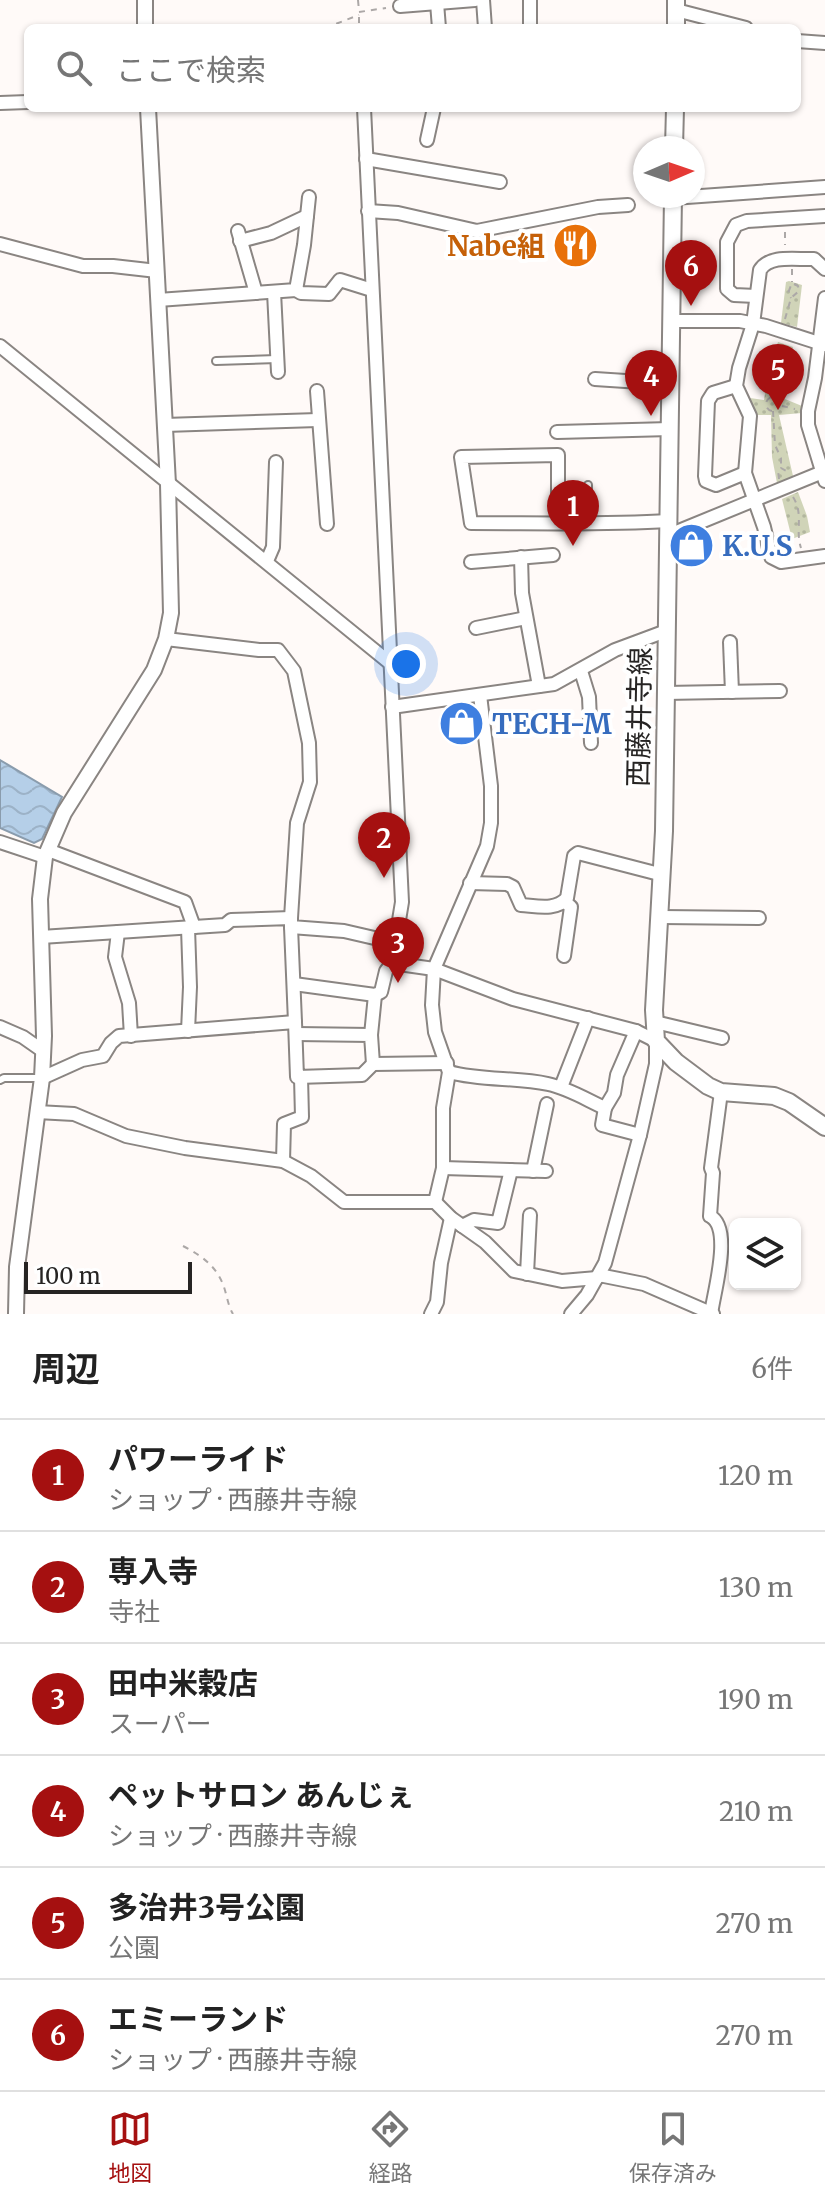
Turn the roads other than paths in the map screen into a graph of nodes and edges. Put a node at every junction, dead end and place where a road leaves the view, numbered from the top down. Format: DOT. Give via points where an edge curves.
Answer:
graph roads {
  1 [pos="145,0"];
  2 [pos="475,0"];
  3 [pos="483,0"];
  4 [pos="530,0"];
  5 [pos="433,2"];
  6 [pos="676,5"];
  7 [pos="400,6"];
  8 [pos="145,24"];
  9 [pos="438,24"];
  10 [pos="485,24"];
  11 [pos="530,24"];
  12 [pos="734,24"];
  13 [pos="801,41"];
  14 [pos="825,43"];
  15 [pos="24,102"];
  16 [pos="0,103"];
  17 [pos="148,112"];
  18 [pos="364,112"];
  19 [pos="433,112"];
  20 [pos="675,112"];
  21 [pos="674,136"];
  22 [pos="427,140"];
  23 [pos="366,159"];
  24 [pos="500,182"];
  25 [pos="825,187"];
  26 [pos="705,195"];
  27 [pos="309,197"];
  28 [pos="628,205"];
  29 [pos="673,208"];
  30 [pos="368,211"];
  31 [pos="307,216"];
  32 [pos="825,216"];
  33 [pos="0,244"];
  34 [pos="825,269"];
  35 [pos="157,271"];
  36 [pos="296,290"];
  37 [pos="372,290"];
  38 [pos="274,292"];
  39 [pos="256,293"];
  40 [pos="756,296"];
  41 [pos="825,298"];
  42 [pos="158,300"];
  43 [pos="824,314"];
  44 [pos="672,321"];
  45 [pos="753,324"];
  46 [pos="822,344"];
  47 [pos="0,346"];
  48 [pos="280,359"];
  49 [pos="216,361"];
  50 [pos="820,378"];
  51 [pos="595,379"];
  52 [pos="671,384"];
  53 [pos="736,386"];
  54 [pos="317,391"];
  55 [pos="318,420"];
  56 [pos="165,425"];
  57 [pos="670,429"];
  58 [pos="557,432"];
  59 [pos="820,445"];
  60 [pos="276,462"];
  61 [pos="745,473"];
  62 [pos="824,475"];
  63 [pos="168,484"];
  64 [pos="588,485"];
  65 [pos="754,500"];
  66 [pos="558,523"];
  67 [pos="327,524"];
  68 [pos="588,524"];
  69 [pos="669,528"];
  70 [pos="553,555"];
  71 [pos="825,556"];
  72 [pos="521,557"];
  73 [pos="267,561"];
  74 [pos="471,562"];
  75 [pos="526,618"];
  76 [pos="476,628"];
  77 [pos="666,631"];
  78 [pos="166,639"];
  79 [pos="730,642"];
  80 [pos="390,663"];
  81 [pos="581,671"];
  82 [pos="539,686"];
  83 [pos="780,691"];
  84 [pos="732,692"];
  85 [pos="665,693"];
  86 [pos="480,695"];
  87 [pos="392,707"];
  88 [pos="591,743"];
  89 [pos="0,842"];
  90 [pos="46,854"];
  91 [pos="663,875"];
  92 [pos="470,883"];
  93 [pos="565,902"];
  94 [pos="661,917"];
  95 [pos="759,918"];
  96 [pos="291,922"];
  97 [pos="191,927"];
  98 [pos="118,932"];
  99 [pos="41,937"];
  100 [pos="396,943"];
  101 [pos="564,956"];
  102 [pos="392,963"];
  103 [pos="434,969"];
  104 [pos="294,984"];
  105 [pos="375,995"];
  106 [pos="588,1018"];
  107 [pos="655,1022"];
  108 [pos="0,1027"];
  109 [pos="295,1028"];
  110 [pos="188,1031"];
  111 [pos="636,1031"];
  112 [pos="371,1035"];
  113 [pos="131,1036"];
  114 [pos="722,1038"];
  115 [pos="656,1041"];
  116 [pos="43,1051"];
  117 [pos="373,1064"];
  118 [pos="448,1067"];
  119 [pos="301,1077"];
  120 [pos="42,1078"];
  121 [pos="0,1080"];
  122 [pos="561,1087"];
  123 [pos="721,1092"];
  124 [pos="547,1104"];
  125 [pos="605,1108"];
  126 [pos="37,1112"];
  127 [pos="825,1127"];
  128 [pos="640,1135"];
  129 [pos="283,1161"];
  130 [pos="443,1168"];
  131 [pos="511,1170"];
  132 [pos="435,1202"];
  133 [pos="530,1215"];
  134 [pos="456,1222"];
  135 [pos="527,1274"];
  136 [pos="598,1276"];
  137 [pos="16,1314"];
  138 [pos="431,1314"];
  139 [pos="571,1314"];
  140 [pos="712,1314"];
  1 -- 8 [label="street"];
  2 -- 5 [label="street"];
  3 -- 10 [label="street"];
  4 -- 11 [label="street"];
  5 -- 7 [label="street"];
  5 -- 9 [label="street"];
  6 -- 12 [label="street"];
  13 -- 14 [label="street"];
  15 -- 16 [label="street"];
  17 -- 35 [label="street"];
  18 -- 23 [label="street"];
  19 -- 22 [label="street"];
  20 -- 21 [label="main road"];
  23 -- 24 [label="street"];
  23 -- 30 [label="street"];
  25 -- 26 [label="street"];
  27 -- 31 [label="street"];
  28 -- 30 [label="street" via="477,231"];
  29 -- 44 [label="main road, 西藤井寺線"];
  30 -- 37 [label="street"];
  31 -- 36 [label="street"];
  31 -- 39 [label="street" via="271,233 239,236"];
  32 -- 40 [label="street" via="736,225 727,242 727,289 734,295"];
  33 -- 35 [label="street" via="83,266"];
  34 -- 40 [label="street" via="814,259 764,263"];
  35 -- 42 [label="street"];
  36 -- 37 [label="street" via="329,294 340,280"];
  36 -- 38 [label="street"];
  37 -- 80 [label="street"];
  38 -- 39 [label="street"];
  38 -- 48 [label="street"];
  39 -- 42 [label="street"];
  40 -- 45 [label="street"];
  41 -- 43 [label="street"];
  42 -- 56 [label="street"];
  43 -- 46 [label="street"];
  44 -- 45 [label="street"];
  44 -- 52 [label="main road, 西藤井寺線"];
  45 -- 46 [label="street"];
  45 -- 53 [label="street"];
  46 -- 50 [label="street"];
  47 -- 63 [label="street"];
  48 -- 49 [label="lane"];
  50 -- 59 [label="street" via="808,411 808,425"];
  51 -- 52 [label="street"];
  52 -- 57 [label="main road, 西藤井寺線"];
  53 -- 61 [label="street" via="750,416"];
  53 -- 61 [label="street" via="713,393 708,401 705,476 716,485"];
  54 -- 55 [label="street"];
  55 -- 56 [label="street"];
  55 -- 67 [label="street"];
  56 -- 63 [label="street"];
  57 -- 58 [label="street"];
  57 -- 69 [label="main road, 西藤井寺線"];
  59 -- 62 [label="street"];
  60 -- 73 [label="street" via="273,547"];
  61 -- 65 [label="street"];
  62 -- 65 [label="street"];
  63 -- 73 [label="street"];
  63 -- 78 [label="street" via="172,594"];
  64 -- 68 [label="lane"];
  65 -- 69 [label="street"];
  65 -- 71 [label="street" via="771,557 781,562"];
  66 -- 66 [label="street" via="558,455 461,457 471,523"];
  66 -- 68 [label="street"];
  68 -- 69 [label="street"];
  69 -- 77 [label="main road, 西藤井寺線"];
  70 -- 72 [label="street"];
  72 -- 74 [label="street"];
  72 -- 75 [label="street"];
  73 -- 80 [label="street"];
  75 -- 76 [label="street"];
  75 -- 82 [label="street"];
  77 -- 81 [label="street" via="615,650"];
  77 -- 85 [label="main road, 西藤井寺線"];
  78 -- 90 [label="street" via="154,670 64,813"];
  78 -- 96 [label="street" via="278,650 294,671 309,743 310,782 297,823"];
  79 -- 84 [label="street"];
  80 -- 87 [label="street"];
  81 -- 82 [label="street"];
  81 -- 88 [label="street" via="589,697"];
  82 -- 86 [label="street"];
  83 -- 84 [label="street"];
  84 -- 85 [label="street"];
  85 -- 91 [label="main road, 西藤井寺線"];
  86 -- 87 [label="street"];
  86 -- 92 [label="street" via="491,823"];
  87 -- 100 [label="street" via="402,902"];
  89 -- 90 [label="street"];
  90 -- 97 [label="street" via="185,902"];
  90 -- 99 [label="street"];
  91 -- 93 [label="street" via="578,853"];
  91 -- 94 [label="main road, 西藤井寺線"];
  92 -- 93 [label="street" via="507,884 521,905 555,907"];
  92 -- 103 [label="street"];
  93 -- 101 [label="street" via="571,907"];
  94 -- 95 [label="street"];
  94 -- 107 [label="main road, 西藤井寺線"];
  96 -- 97 [label="street" via="231,920"];
  96 -- 100 [label="street"];
  96 -- 104 [label="street"];
  97 -- 98 [label="street"];
  97 -- 110 [label="street"];
  98 -- 99 [label="street"];
  98 -- 113 [label="street" via="115,957 129,1003"];
  99 -- 116 [label="street"];
  100 -- 102 [label="street"];
  102 -- 103 [label="street"];
  102 -- 105 [label="street"];
  103 -- 106 [label="street" via="513,999"];
  103 -- 118 [label="street" via="435,1032"];
  104 -- 105 [label="street"];
  104 -- 109 [label="street"];
  105 -- 112 [label="street"];
  106 -- 111 [label="street"];
  106 -- 122 [label="street"];
  107 -- 114 [label="street"];
  107 -- 115 [label="main road, 西藤井寺線"];
  108 -- 116 [label="street"];
  109 -- 110 [label="street"];
  109 -- 112 [label="street"];
  109 -- 119 [label="street"];
  110 -- 113 [label="street"];
  111 -- 115 [label="street"];
  111 -- 125 [label="street"];
  112 -- 117 [label="street"];
  113 -- 120 [label="street" via="119,1036 103,1056"];
  115 -- 123 [label="main road" via="689,1074"];
  115 -- 128 [label="street"];
  116 -- 120 [label="street"];
  117 -- 118 [label="street"];
  117 -- 119 [label="street" via="362,1075"];
  118 -- 122 [label="street" via="471,1078"];
  118 -- 130 [label="street"];
  119 -- 129 [label="street" via="302,1117 284,1124"];
  120 -- 121 [label="lane"];
  120 -- 126 [label="street"];
  122 -- 125 [label="street"];
  123 -- 127 [label="main road" via="774,1096"];
  123 -- 140 [label="street" via="710,1216 720,1225 722,1242"];
  124 -- 131 [label="street" via="540,1171"];
  125 -- 128 [label="street" via="602,1125"];
  126 -- 129 [label="street" via="74,1114 126,1136 185,1148"];
  126 -- 137 [label="street"];
  128 -- 136 [label="street"];
  129 -- 132 [label="street" via="344,1202"];
  130 -- 131 [label="street"];
  130 -- 132 [label="street"];
  131 -- 134 [label="street" via="498,1223"];
  132 -- 134 [label="street"];
  133 -- 135 [label="street"];
  134 -- 135 [label="street" via="514,1271"];
  134 -- 138 [label="street"];
  135 -- 136 [label="street" via="562,1281"];
  136 -- 139 [label="street"];
  136 -- 140 [label="street" via="644,1284"];
}
